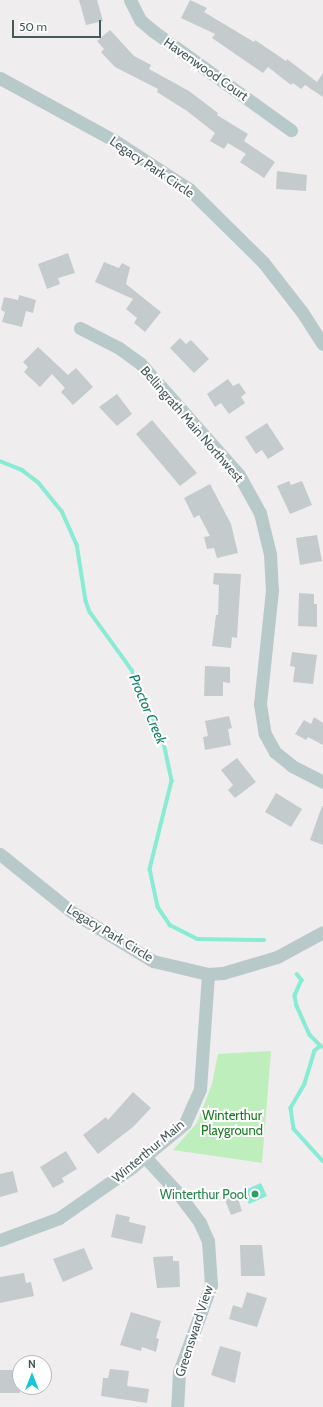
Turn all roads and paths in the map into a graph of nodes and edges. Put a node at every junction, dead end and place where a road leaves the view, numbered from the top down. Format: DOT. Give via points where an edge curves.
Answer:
graph roads {
  1 [pos="130,0"];
  2 [pos="0,78"];
  3 [pos="291,130"];
  4 [pos="80,328"];
  5 [pos="323,344"];
  6 [pos="323,782"];
  7 [pos="0,854"];
  8 [pos="323,932"];
  9 [pos="208,974"];
  10 [pos="146,1157"];
  11 [pos="0,1240"];
  12 [pos="176,1407"];
  1 -- 3 [label="street, Havenwood Court" via="140,20 153,31"];
  2 -- 5 [label="street, Legacy Park Circle" via="115,141 188,189 263,262"];
  4 -- 6 [label="street, Bellingrath Main Northwest" via="119,348 148,372 239,475 260,513 270,554 272,590 260,704 265,734 274,752 292,766"];
  7 -- 9 [label="street, Legacy Park Circle" via="72,912 153,961"];
  8 -- 9 [label="street, Legacy Park Circle" via="277,958 223,973"];
  9 -- 10 [label="street, Winterthur Main" via="200,1088 185,1123"];
  10 -- 11 [label="street, Winterthur Main" via="59,1218"];
  10 -- 12 [label="street, Greensward View" via="200,1223 208,1241 211,1285 178,1372"];
}
